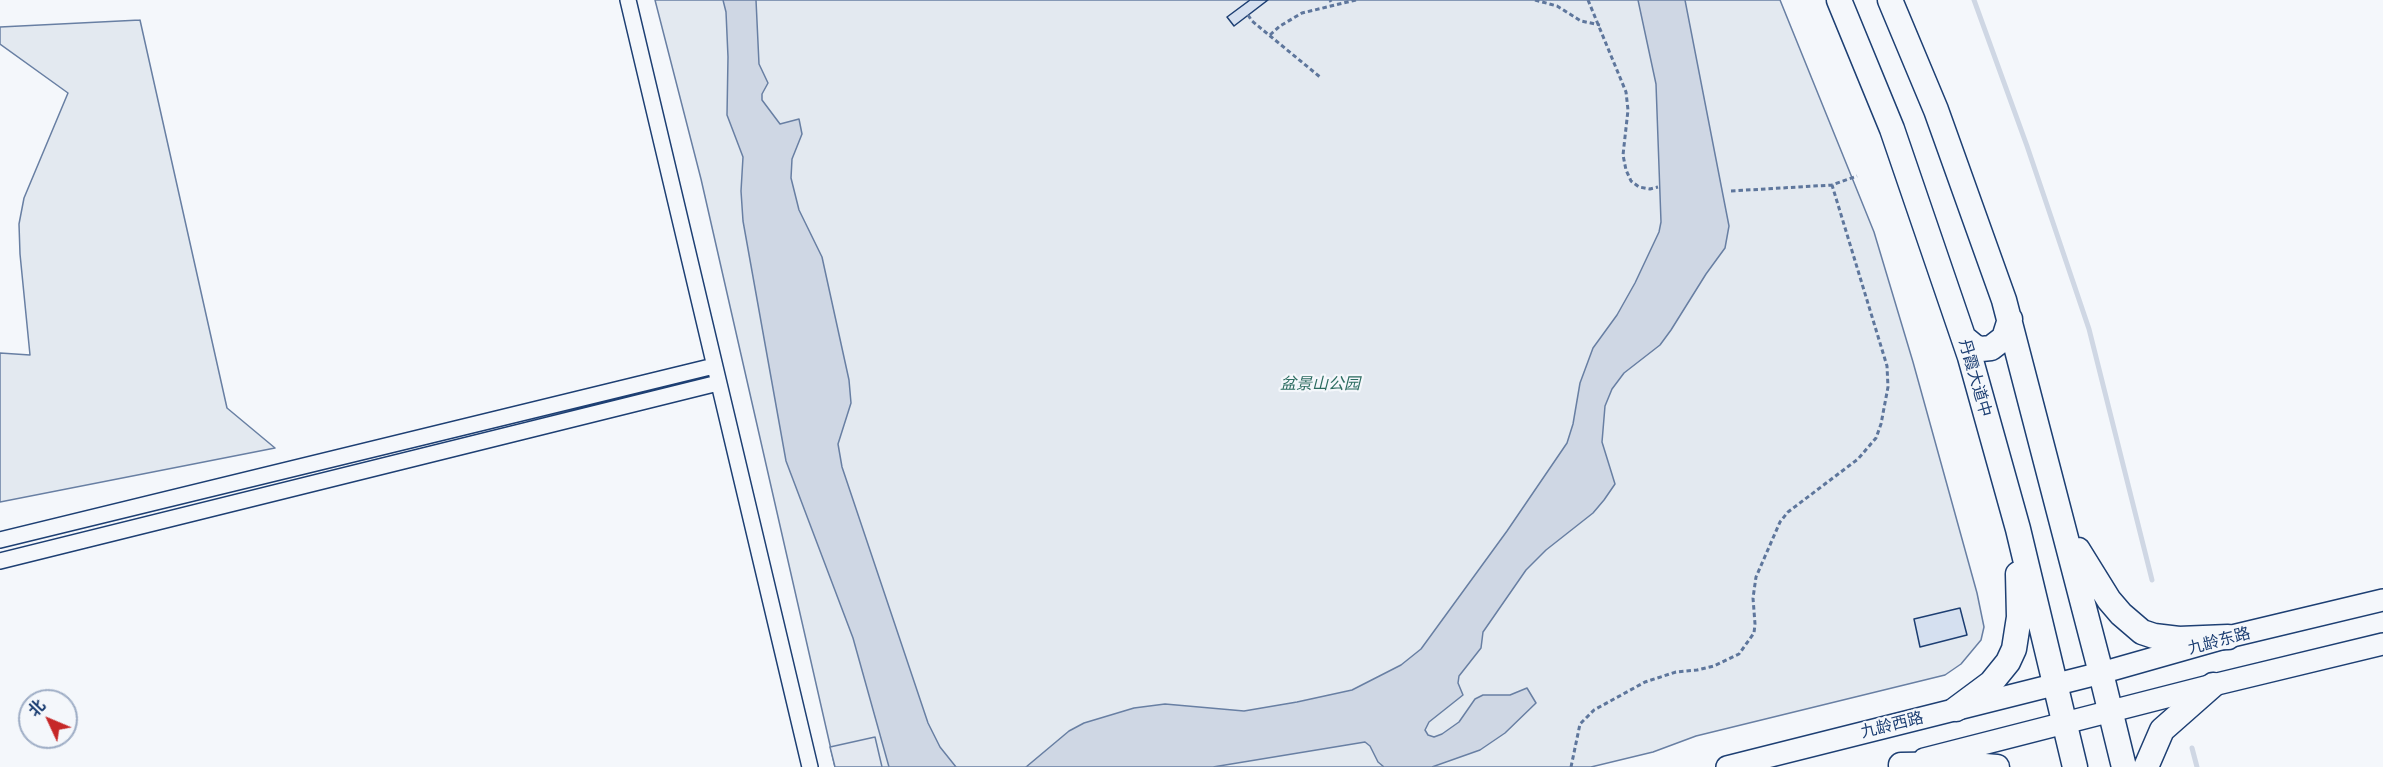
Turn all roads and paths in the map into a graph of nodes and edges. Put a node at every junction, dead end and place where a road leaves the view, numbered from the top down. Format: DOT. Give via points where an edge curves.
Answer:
graph roads {
  1 [pos="628,0"];
  2 [pos="1356,0"];
  3 [pos="1535,0"];
  4 [pos="1588,0"];
  5 [pos="1839,0"];
  6 [pos="1890,0"];
  7 [pos="1248,15"];
  8 [pos="1600,25"];
  9 [pos="1270,35"];
  10 [pos="1320,77"];
  11 [pos="1857,176"];
  12 [pos="1832,185"];
  13 [pos="1658,188"];
  14 [pos="1731,191"];
  15 [pos="2010,319"];
  16 [pos="1964,338"];
  17 [pos="714,366"];
  18 [pos="718,383"];
  19 [pos="2061,517"];
  20 [pos="2018,529"];
  21 [pos="0,540"];
  22 [pos="0,561"];
  23 [pos="2383,600"];
  24 [pos="2228,637"];
  25 [pos="2383,644"];
  26 [pos="2101,673"];
  27 [pos="2056,683"];
  28 [pos="2213,685"];
  29 [pos="1956,709"];
  30 [pos="2111,711"];
  31 [pos="2065,723"];
  32 [pos="1898,766"];
  33 [pos="810,767"];
  34 [pos="1571,767"];
  35 [pos="1727,767"];
  36 [pos="1996,767"];
  37 [pos="2075,767"];
  38 [pos="2124,767"];
  39 [pos="2146,767"];
  1 -- 17 [label="street"];
  2 -- 9 [label="path" via="1302,13"];
  3 -- 8 [label="path" via="1557,6 1581,21"];
  4 -- 8 [label="path"];
  5 -- 16 [label="main road, 丹霞大道中" via="1892,129"];
  6 -- 15 [label="main road" via="1936,110"];
  7 -- 9 [label="path"];
  8 -- 13 [label="path" via="1626,92 1626,171 1639,188"];
  9 -- 10 [label="path"];
  11 -- 12 [label="path"];
  12 -- 14 [label="path"];
  12 -- 34 [label="path" via="1887,366 1888,387 1876,438 1858,459 1780,522 1753,588 1754,633 1739,654 1714,666 1645,682 1594,710 1580,724"];
  15 -- 16 [label="main road" via="2004,338 1991,348 1975,347"];
  15 -- 19 [label="main road"];
  16 -- 20 [label="main road, 丹霞大道中"];
  17 -- 18 [label="street"];
  17 -- 21 [label="street"];
  18 -- 22 [label="street"];
  18 -- 33 [label="street"];
  19 -- 24 [label="main road" via="2093,576 2115,607 2134,625 2154,636"];
  19 -- 26 [label="main road"];
  20 -- 27 [label="main road, 丹霞大道中"];
  20 -- 29 [label="main road" via="2019,617 2014,649 1991,682"];
  23 -- 24 [label="main road, 九龄东路"];
  24 -- 26 [label="main road, 九龄东路"];
  25 -- 28 [label="main road"];
  26 -- 27 [label="main road, 九龄东路"];
  26 -- 30 [label="main road"];
  27 -- 29 [label="main road, 九龄西路"];
  27 -- 31 [label="main road, 丹霞大道中"];
  28 -- 30 [label="main road"];
  28 -- 39 [label="main road" via="2162,730"];
  29 -- 35 [label="main road, 九龄西路"];
  30 -- 31 [label="main road"];
  30 -- 38 [label="main road"];
  31 -- 32 [label="main road"];
  31 -- 37 [label="main road, 丹霞大道中"];
  32 -- 36 [label="main road"];
}
